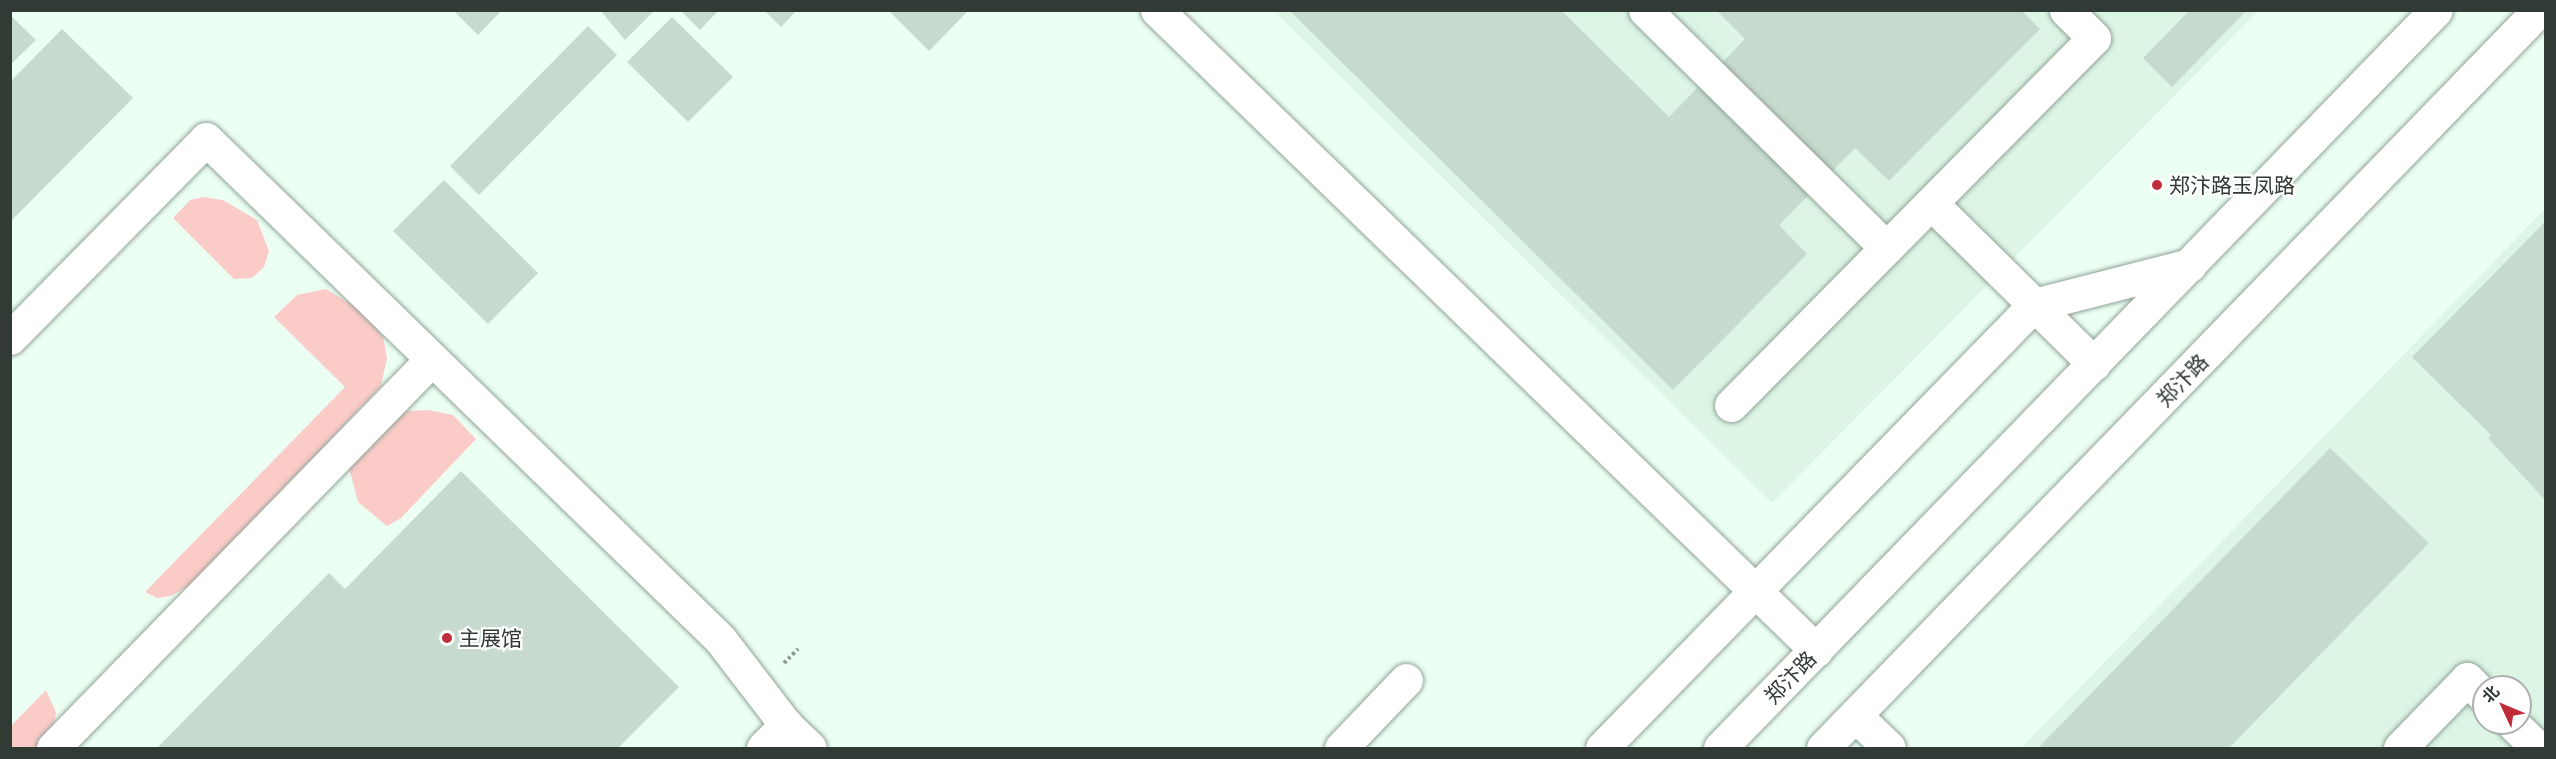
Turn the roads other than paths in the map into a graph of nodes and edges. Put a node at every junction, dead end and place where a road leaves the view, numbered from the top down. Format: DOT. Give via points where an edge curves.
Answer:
graph roads {
  1 [pos="1645,10"];
  2 [pos="2066,10"];
  3 [pos="2436,10"];
  4 [pos="2539,10"];
  5 [pos="1163,13"];
  6 [pos="1930,203"];
  7 [pos="1886,248"];
  8 [pos="2190,265"];
  9 [pos="2034,305"];
  10 [pos="10,338"];
  11 [pos="432,359"];
  12 [pos="2094,364"];
  13 [pos="1731,405"];
  14 [pos="1755,592"];
  15 [pos="1816,650"];
  16 [pos="1406,680"];
  17 [pos="2472,684"];
  18 [pos="1855,716"];
  19 [pos="786,725"];
  20 [pos="2524,735"];
  21 [pos="53,748"];
  22 [pos="763,748"];
  23 [pos="810,748"];
  24 [pos="1341,748"];
  25 [pos="1602,748"];
  26 [pos="1720,748"];
  27 [pos="1823,748"];
  28 [pos="1889,748"];
  29 [pos="2400,748"];
  30 [pos="2538,748"];
  1 -- 7 [label="main road"];
  2 -- 6 [label="main road" via="2094,38"];
  3 -- 8 [label="main road, 郑汴路"];
  4 -- 18 [label="main road, 郑汴路"];
  5 -- 14 [label="main road"];
  6 -- 7 [label="main road"];
  6 -- 9 [label="main road"];
  7 -- 13 [label="main road"];
  8 -- 9 [label="main road"];
  8 -- 12 [label="main road, 郑汴路"];
  9 -- 12 [label="main road"];
  9 -- 14 [label="main road"];
  10 -- 11 [label="main road" via="206,139"];
  11 -- 19 [label="main road" via="720,639"];
  11 -- 21 [label="main road"];
  12 -- 15 [label="main road, 郑汴路"];
  14 -- 15 [label="main road"];
  14 -- 25 [label="main road"];
  15 -- 26 [label="main road, 郑汴路"];
  16 -- 24 [label="main road"];
  17 -- 29 [label="main road" via="2467,679"];
  18 -- 27 [label="main road, 郑汴路"];
  18 -- 28 [label="main road"];
  19 -- 22 [label="main road"];
  19 -- 23 [label="main road"];
  20 -- 30 [label="main road"];
}
